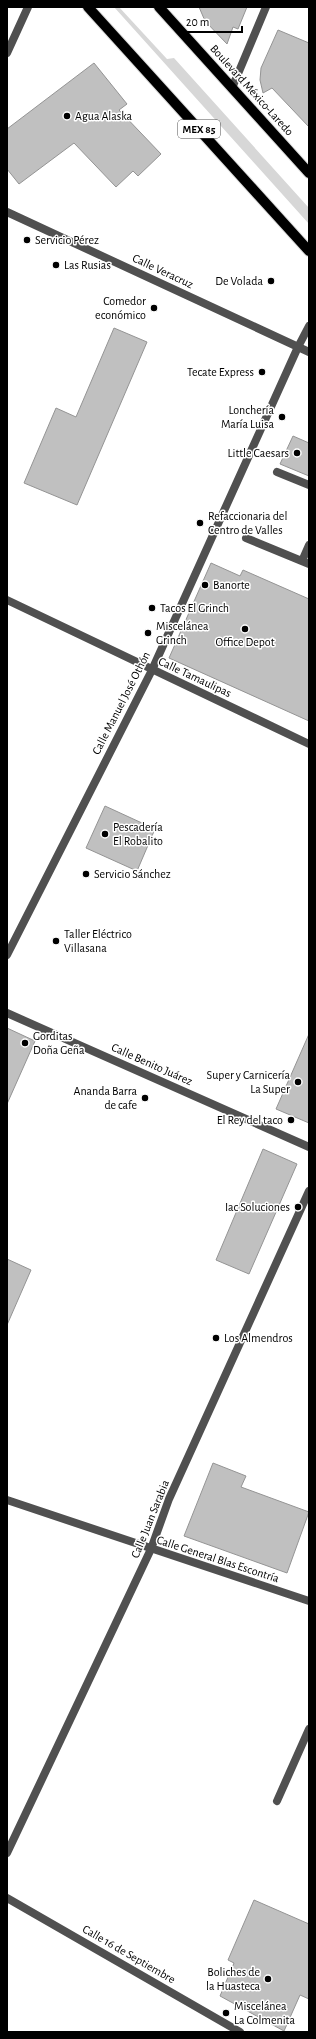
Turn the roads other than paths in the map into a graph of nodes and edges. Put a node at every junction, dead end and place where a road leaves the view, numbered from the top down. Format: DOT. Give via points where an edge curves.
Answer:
graph roads {
  1 [pos="28,7"];
  2 [pos="88,7"];
  3 [pos="159,7"];
  4 [pos="266,7"];
  5 [pos="7,53"];
  6 [pos="232,88"];
  7 [pos="309,173"];
  8 [pos="7,212"];
  9 [pos="309,251"];
  10 [pos="309,326"];
  11 [pos="298,347"];
  12 [pos="309,352"];
  13 [pos="278,472"];
  14 [pos="309,485"];
  15 [pos="246,538"];
  16 [pos="309,545"];
  17 [pos="306,562"];
  18 [pos="7,600"];
  19 [pos="152,670"];
  20 [pos="309,744"];
  21 [pos="7,955"];
  22 [pos="7,1013"];
  23 [pos="309,1147"];
  24 [pos="309,1191"];
  25 [pos="7,1500"];
  26 [pos="152,1549"];
  27 [pos="309,1601"];
  28 [pos="309,1729"];
  29 [pos="277,1801"];
  30 [pos="7,1853"];
  31 [pos="7,1898"];
  32 [pos="240,2032"];
  1 -- 5 [label="street"];
  2 -- 9 [label="main road, MEX 85"];
  3 -- 6 [label="main road, Boulevard México-Laredo"];
  4 -- 6 [label="street"];
  6 -- 7 [label="main road, Boulevard México-Laredo"];
  8 -- 11 [label="street, Calle Veracruz"];
  10 -- 11 [label="street, Calle Manuel José Othón"];
  11 -- 12 [label="street, Calle Veracruz"];
  11 -- 19 [label="street, Calle Manuel José Othón"];
  13 -- 14 [label="street"];
  15 -- 17 [label="street"];
  16 -- 17 [label="street"];
  18 -- 19 [label="street, Calle Tamaulipas"];
  19 -- 20 [label="street, Calle Tamaulipas"];
  19 -- 21 [label="street, Calle Manuel José Othón"];
  22 -- 23 [label="street, Calle Benito Juárez"];
  24 -- 26 [label="street, Calle Juan Sarabia" via="169,1499"];
  25 -- 26 [label="street, Calle General Blas Escontría"];
  26 -- 27 [label="street, Calle General Blas Escontría"];
  26 -- 30 [label="street, Calle Juan Sarabia"];
  28 -- 29 [label="street"];
  31 -- 32 [label="street, Calle 16 de Septiembre"];
}
